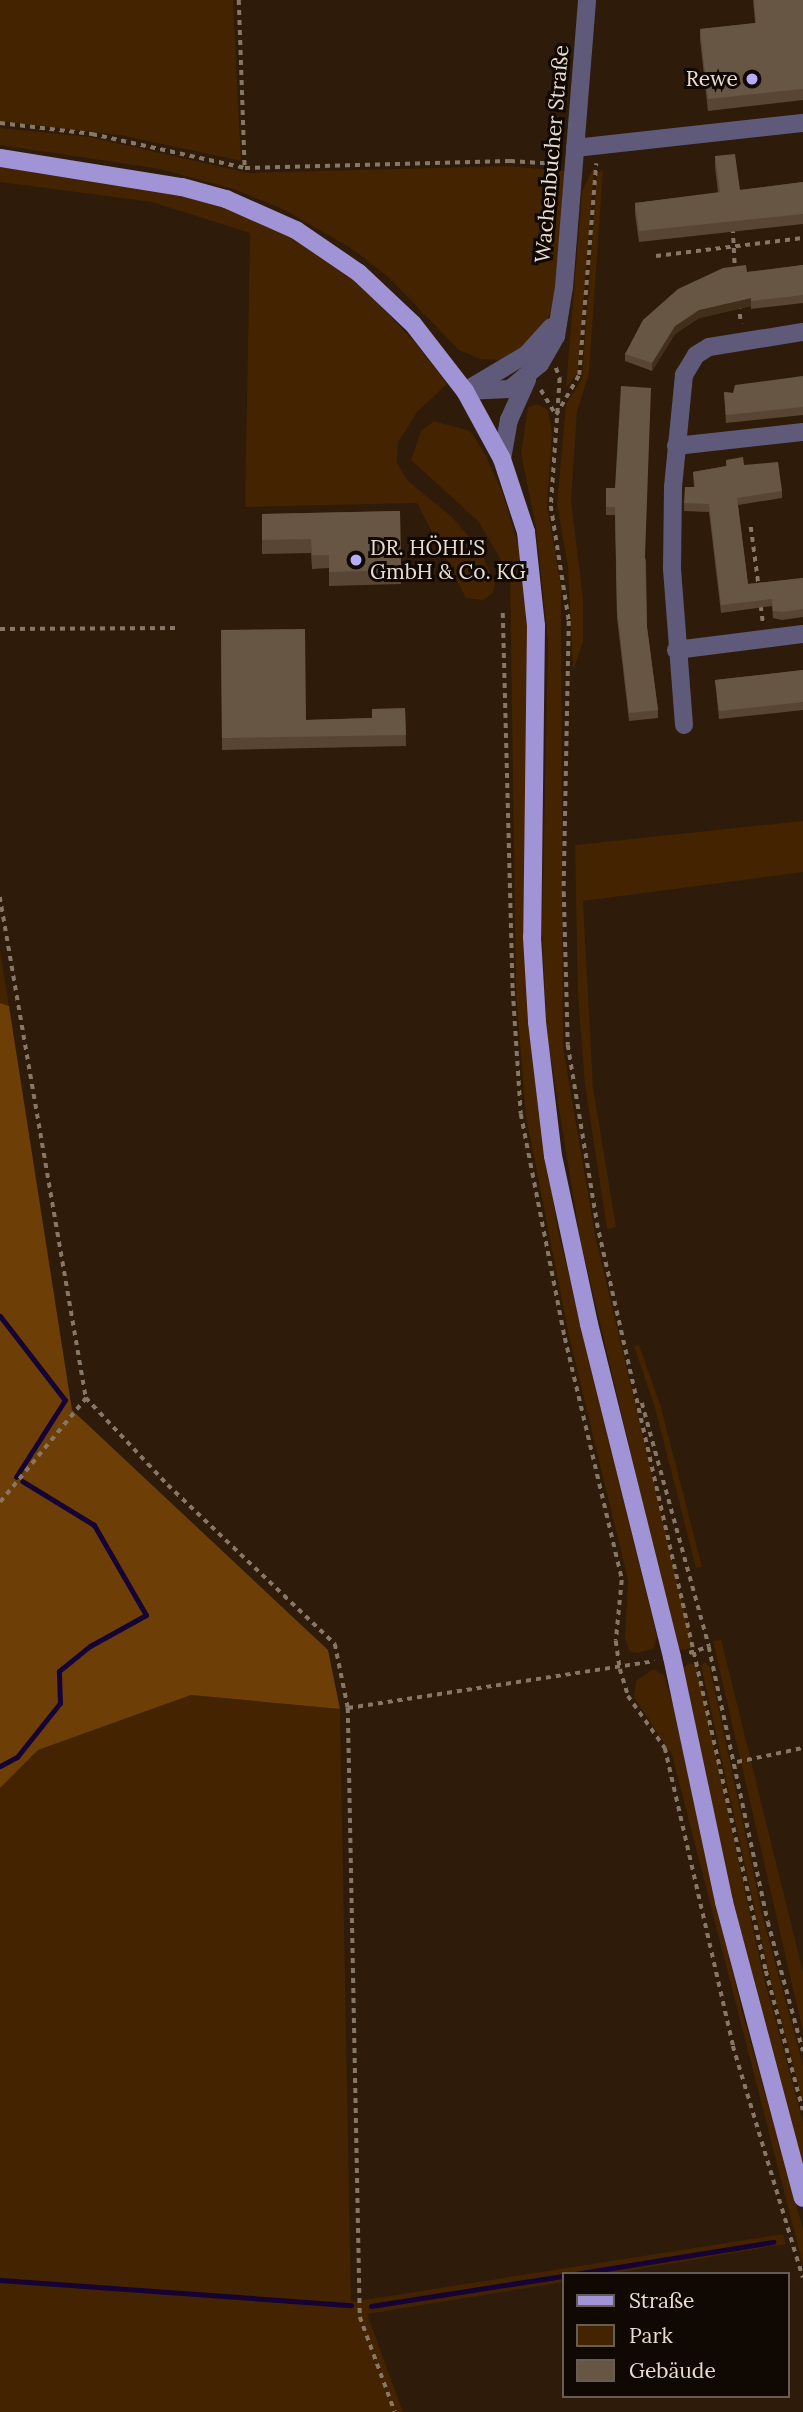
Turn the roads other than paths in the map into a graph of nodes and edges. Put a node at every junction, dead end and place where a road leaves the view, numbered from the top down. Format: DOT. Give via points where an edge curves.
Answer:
graph roads {
  1 [pos="587,0"];
  2 [pos="803,123"];
  3 [pos="574,157"];
  4 [pos="0,158"];
  5 [pos="560,311"];
  6 [pos="803,332"];
  7 [pos="531,374"];
  8 [pos="465,391"];
  9 [pos="803,432"];
  10 [pos="676,446"];
  11 [pos="502,458"];
  12 [pos="803,634"];
  13 [pos="677,650"];
  14 [pos="684,725"];
  15 [pos="803,2198"];
  1 -- 3 [label="street, Wachenbucher Straße"];
  2 -- 3 [label="street" via="598,145"];
  3 -- 5 [label="street, Wachenbucher Straße"];
  4 -- 8 [label="main road" via="150,179 226,199 288,225 335,254 387,298"];
  5 -- 7 [label="street, Wachenbucher Straße" via="548,352"];
  5 -- 8 [label="street" via="527,354"];
  6 -- 10 [label="street" via="709,347 688,364"];
  7 -- 8 [label="street, Wachenbucher Straße" via="498,393"];
  7 -- 11 [label="street" via="509,420"];
  8 -- 11 [label="main road"];
  9 -- 10 [label="street"];
  10 -- 13 [label="street" via="672,569"];
  11 -- 15 [label="main road" via="526,532 536,626 531,909 545,1105 567,1230 672,1657 749,2007"];
  12 -- 13 [label="street"];
  13 -- 14 [label="street"];
}
